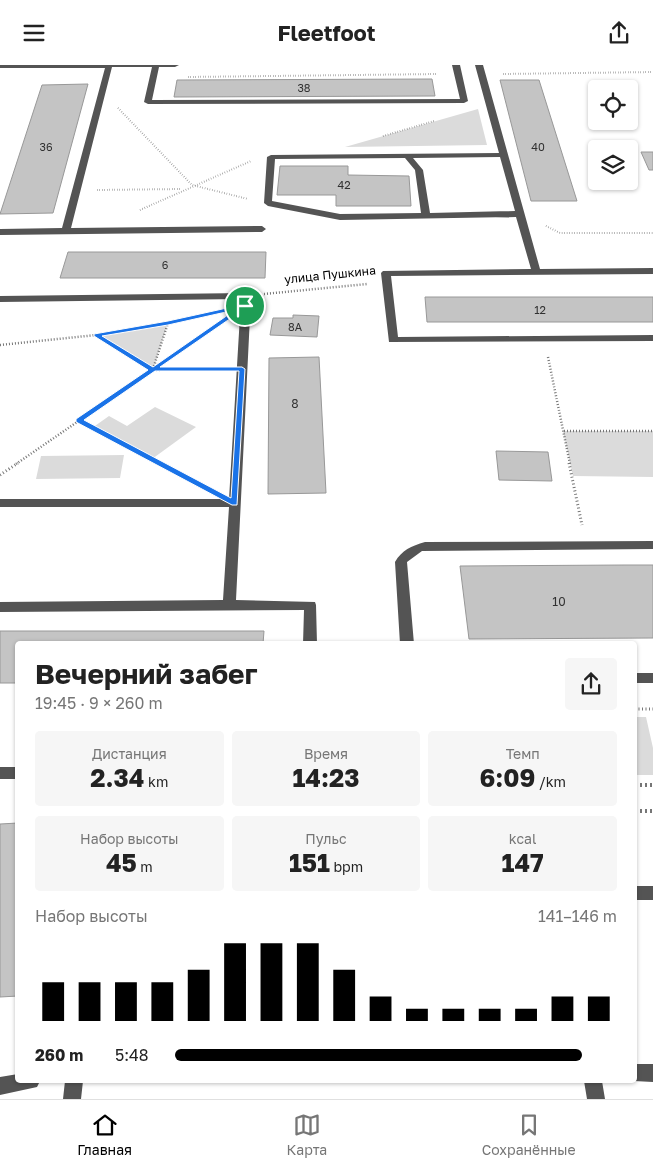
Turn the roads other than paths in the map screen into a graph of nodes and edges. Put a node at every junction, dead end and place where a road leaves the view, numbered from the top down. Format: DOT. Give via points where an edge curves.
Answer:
graph roads {
  1 [pos="109,65"];
  2 [pos="156,65"];
  3 [pos="175,65"];
  4 [pos="456,65"];
  5 [pos="479,65"];
  6 [pos="0,66"];
  7 [pos="33,66"];
  8 [pos="504,155"];
  9 [pos="407,156"];
  10 [pos="520,214"];
  11 [pos="426,216"];
  12 [pos="262,229"];
  13 [pos="66,231"];
  14 [pos="0,232"];
  15 [pos="653,271"];
  16 [pos="536,272"];
  17 [pos="0,299"];
  18 [pos="653,338"];
  19 [pos="0,503"];
  20 [pos="234,503"];
  21 [pos="653,545"];
  22 [pos="229,605"];
  23 [pos="0,607"];
  24 [pos="310,641"];
  25 [pos="407,641"];
  26 [pos="637,678"];
  27 [pos="653,678"];
  28 [pos="0,773"];
  29 [pos="15,773"];
  30 [pos="637,893"];
  31 [pos="653,893"];
  32 [pos="637,1073"];
  33 [pos="653,1073"];
  34 [pos="19,1083"];
  35 [pos="74,1083"];
  36 [pos="593,1083"];
  37 [pos="0,1086"];
  38 [pos="72,1099"];
  39 [pos="596,1099"];
  1 -- 2 [label="street"];
  1 -- 7 [label="street"];
  1 -- 13 [label="street"];
  2 -- 3 [label="street"];
  2 -- 4 [label="street" via="148,102 464,101"];
  5 -- 8 [label="street"];
  6 -- 7 [label="street"];
  8 -- 9 [label="street"];
  8 -- 10 [label="street"];
  9 -- 11 [label="street" via="419,170"];
  9 -- 11 [label="street" via="271,157 268,203 340,217"];
  10 -- 11 [label="street"];
  10 -- 16 [label="street"];
  12 -- 13 [label="street"];
  13 -- 14 [label="street"];
  15 -- 16 [label="street, улица Пушкина"];
  16 -- 18 [label="street, улица Пушкина" via="386,273 393,340"];
  17 -- 20 [label="street" via="246,301"];
  19 -- 20 [label="street"];
  20 -- 22 [label="street"];
  21 -- 25 [label="street" via="414,549 401,562"];
  22 -- 23 [label="street"];
  22 -- 24 [label="street" via="310,605"];
  26 -- 27 [label="street"];
  28 -- 29 [label="street"];
  30 -- 31 [label="street"];
  32 -- 33 [label="street"];
  34 -- 37 [label="street"];
  35 -- 38 [label="street"];
  36 -- 39 [label="street"];
}
